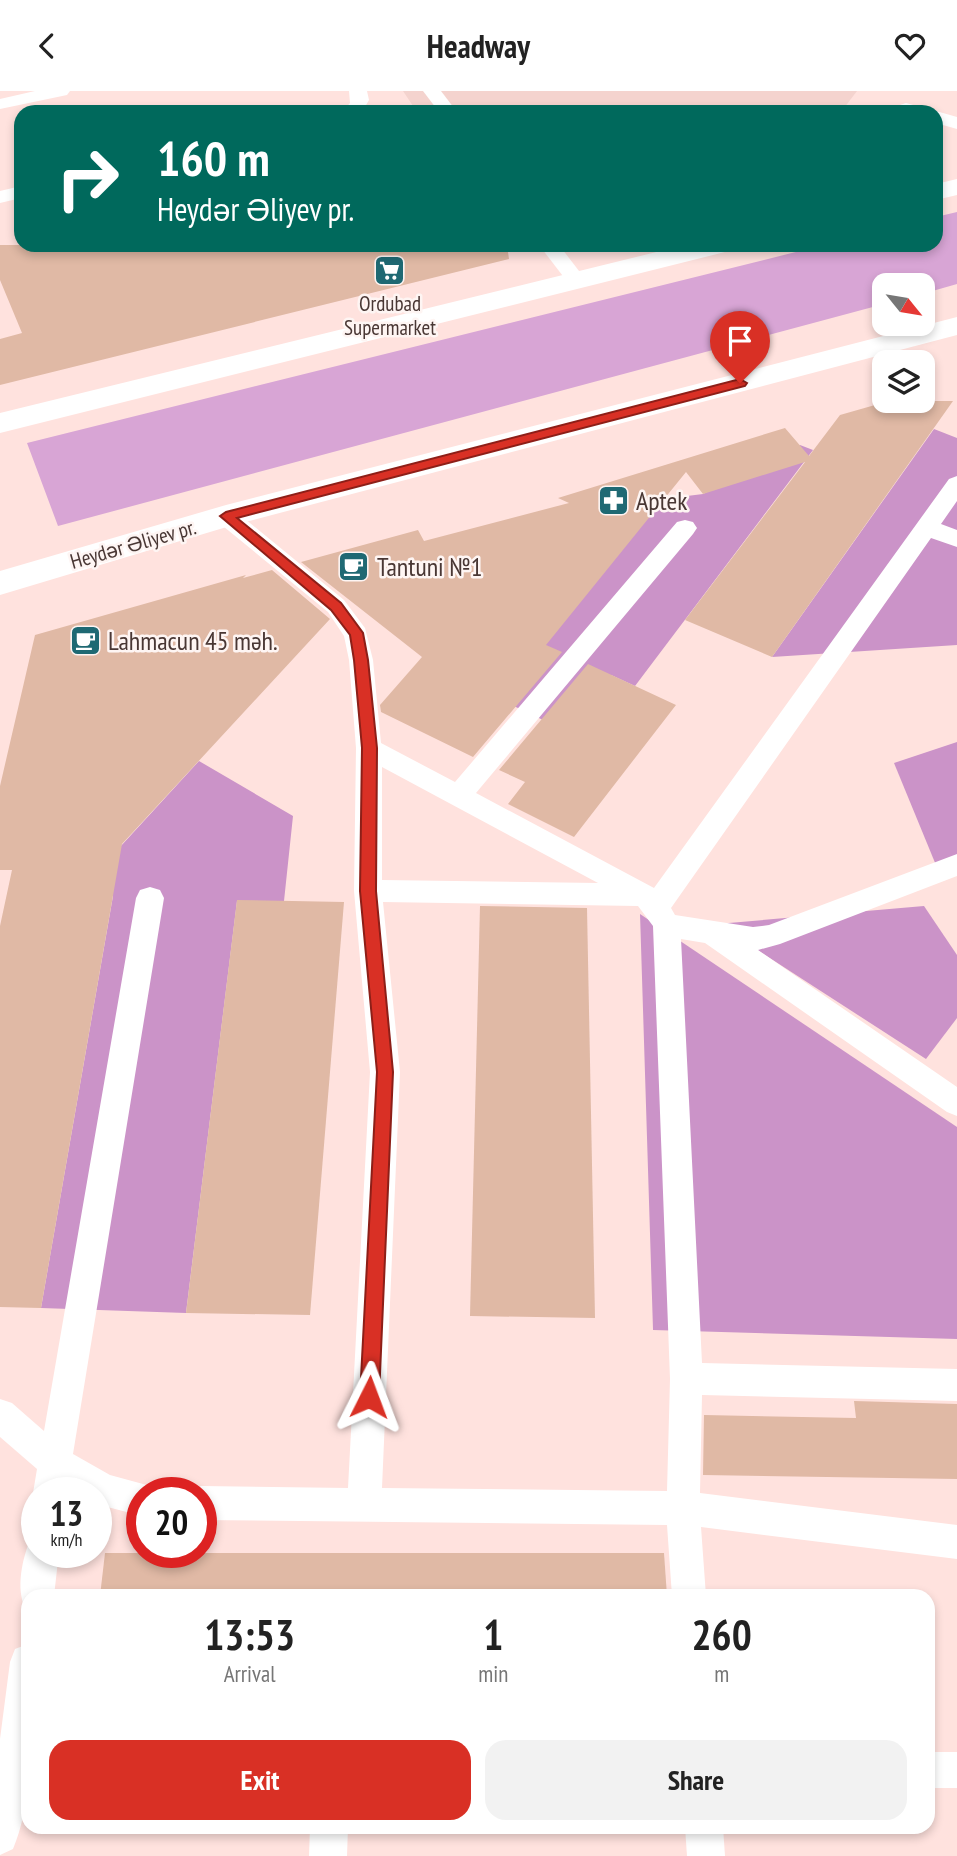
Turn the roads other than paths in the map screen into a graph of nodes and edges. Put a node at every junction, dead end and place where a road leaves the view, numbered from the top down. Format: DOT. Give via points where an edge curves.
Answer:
graph roads {
  1 [pos="61,91"];
  2 [pos="432,91"];
  3 [pos="0,104"];
  4 [pos="443,105"];
  5 [pos="554,252"];
  6 [pos="690,252"];
  7 [pos="576,280"];
  8 [pos="957,327"];
  9 [pos="0,423"];
  10 [pos="957,484"];
  11 [pos="226,516"];
  12 [pos="927,527"];
  13 [pos="685,528"];
  14 [pos="957,539"];
  15 [pos="0,583"];
  16 [pos="369,748"];
  17 [pos="459,795"];
  18 [pos="957,865"];
  19 [pos="368,891"];
  20 [pos="150,898"];
  21 [pos="655,909"];
  22 [pos="710,932"];
  23 [pos="957,1104"];
  24 [pos="686,1380"];
  25 [pos="957,1385"];
  26 [pos="0,1415"];
  27 [pos="52,1477"];
  28 [pos="217,1503"];
  29 [pos="364,1504"];
  30 [pos="683,1508"];
  31 [pos="957,1542"];
  32 [pos="40,1568"];
  33 [pos="38,1589"];
  34 [pos="689,1589"];
  35 [pos="21,1749"];
  36 [pos="935,1770"];
  37 [pos="957,1770"];
  38 [pos="329,1834"];
  39 [pos="704,1834"];
  40 [pos="0,1836"];
  41 [pos="328,1856"];
  42 [pos="706,1856"];
  1 -- 3 [label="lane"];
  2 -- 4 [label="lane"];
  5 -- 7 [label="lane"];
  6 -- 7 [label="main road"];
  7 -- 9 [label="main road"];
  8 -- 11 [label="main road, Heydər Əliyev pr."];
  10 -- 12 [label="lane"];
  11 -- 15 [label="main road, Heydər Əliyev pr."];
  11 -- 16 [label="lane" via="336,606 356,633"];
  12 -- 14 [label="lane"];
  12 -- 21 [label="lane"];
  13 -- 17 [label="lane"];
  16 -- 17 [label="lane"];
  16 -- 19 [label="lane"];
  17 -- 21 [label="lane"];
  18 -- 22 [label="lane" via="770,936 753,939"];
  19 -- 21 [label="lane"];
  19 -- 29 [label="lane" via="385,1072"];
  20 -- 27 [label="lane"];
  21 -- 22 [label="lane"];
  21 -- 24 [label="lane"];
  22 -- 23 [label="lane"];
  24 -- 25 [label="lane"];
  24 -- 30 [label="lane"];
  26 -- 27 [label="lane"];
  28 -- 29 [label="lane"];
  29 -- 30 [label="lane"];
  30 -- 31 [label="lane"];
  30 -- 34 [label="lane"];
  32 -- 33 [label="lane"];
  35 -- 40 [label="lane"];
  36 -- 37 [label="lane"];
  38 -- 41 [label="lane"];
  39 -- 42 [label="lane"];
}
